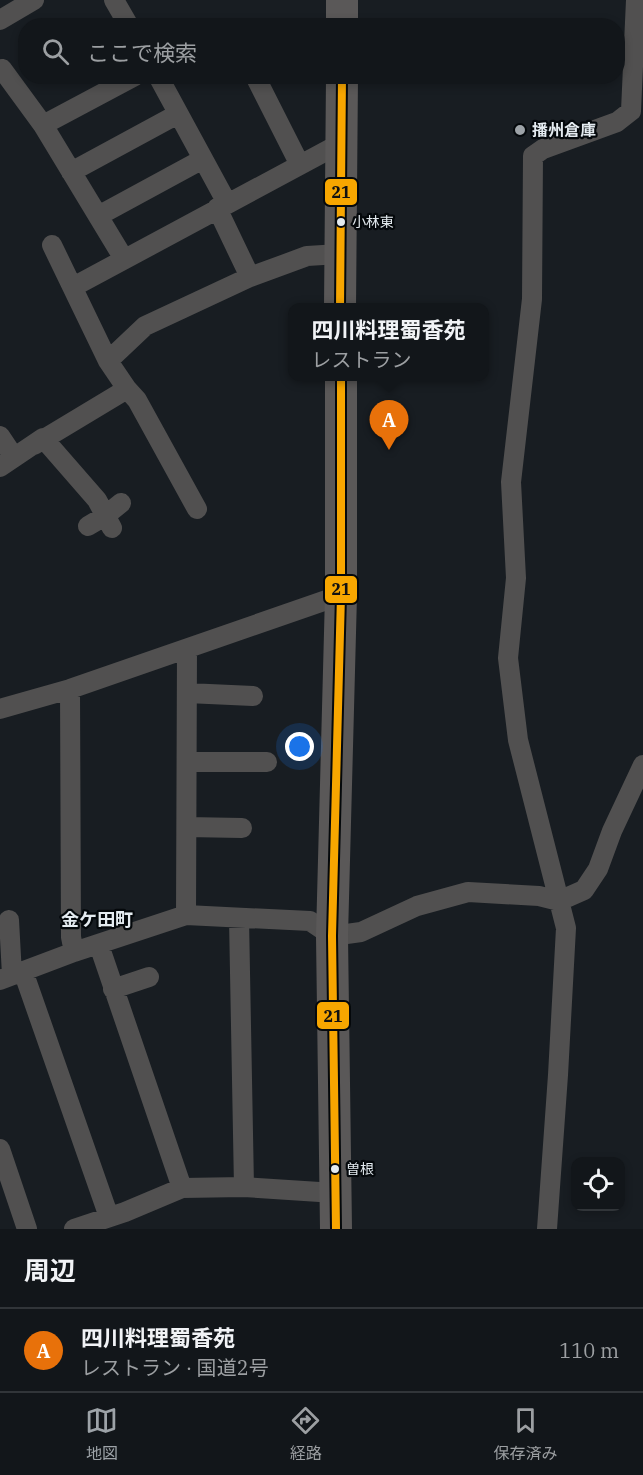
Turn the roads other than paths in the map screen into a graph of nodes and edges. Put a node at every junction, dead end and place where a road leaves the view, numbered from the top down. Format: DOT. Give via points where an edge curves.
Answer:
graph roads {
  1 [pos="34,0"];
  2 [pos="114,0"];
  3 [pos="342,0"];
  4 [pos="636,0"];
  5 [pos="124,18"];
  6 [pos="342,18"];
  7 [pos="0,20"];
  8 [pos="1,68"];
  9 [pos="120,84"];
  10 [pos="162,84"];
  11 [pos="259,84"];
  12 [pos="342,84"];
  13 [pos="178,114"];
  14 [pos="43,125"];
  15 [pos="341,142"];
  16 [pos="204,159"];
  17 [pos="300,165"];
  18 [pos="71,172"];
  19 [pos="222,206"];
  20 [pos="98,216"];
  21 [pos="52,244"];
  22 [pos="339,254"];
  23 [pos="124,259"];
  24 [pos="250,277"];
  25 [pos="72,287"];
  26 [pos="340,303"];
  27 [pos="108,361"];
  28 [pos="341,381"];
  29 [pos="127,389"];
  30 [pos="0,436"];
  31 [pos="43,438"];
  32 [pos="5,464"];
  33 [pos="196,497"];
  34 [pos="121,503"];
  35 [pos="109,522"];
  36 [pos="88,526"];
  37 [pos="341,595"];
  38 [pos="187,649"];
  39 [pos="70,689"];
  40 [pos="187,693"];
  41 [pos="253,696"];
  42 [pos="0,709"];
  43 [pos="187,762"];
  44 [pos="267,762"];
  45 [pos="643,765"];
  46 [pos="187,827"];
  47 [pos="242,828"];
  48 [pos="559,901"];
  49 [pos="186,915"];
  50 [pos="239,918"];
  51 [pos="9,920"];
  52 [pos="333,936"];
  53 [pos="99,945"];
  54 [pos="74,952"];
  55 [pos="12,975"];
  56 [pos="149,977"];
  57 [pos="113,989"];
  58 [pos="0,1149"];
  59 [pos="244,1187"];
  60 [pos="182,1188"];
  61 [pos="335,1193"];
  62 [pos="122,1219"];
  63 [pos="27,1229"];
  64 [pos="74,1229"];
  65 [pos="336,1229"];
  66 [pos="547,1229"];
  1 -- 7 [label="street"];
  2 -- 5 [label="street"];
  3 -- 6 [label="highway"];
  4 -- 48 [label="street" via="631,111 617,122 533,156 532,299 511,482 516,578 508,658 518,740"];
  8 -- 14 [label="street"];
  9 -- 14 [label="street"];
  10 -- 13 [label="street"];
  11 -- 17 [label="street"];
  12 -- 15 [label="highway"];
  13 -- 16 [label="street"];
  13 -- 18 [label="street"];
  14 -- 18 [label="street"];
  15 -- 17 [label="street"];
  15 -- 22 [label="highway"];
  16 -- 19 [label="street"];
  16 -- 20 [label="street"];
  17 -- 19 [label="street"];
  18 -- 20 [label="street"];
  19 -- 23 [label="street"];
  19 -- 24 [label="street"];
  20 -- 23 [label="street"];
  21 -- 25 [label="street"];
  22 -- 24 [label="street" via="307,256"];
  22 -- 26 [label="highway"];
  23 -- 25 [label="street"];
  24 -- 27 [label="street" via="145,326"];
  25 -- 27 [label="street"];
  27 -- 29 [label="street"];
  28 -- 37 [label="highway"];
  29 -- 31 [label="street"];
  29 -- 33 [label="street"];
  30 -- 32 [label="street"];
  31 -- 32 [label="street"];
  31 -- 35 [label="street" via="97,500"];
  34 -- 35 [label="street"];
  35 -- 36 [label="street"];
  37 -- 38 [label="street"];
  37 -- 52 [label="highway"];
  38 -- 39 [label="street"];
  38 -- 40 [label="street"];
  39 -- 42 [label="street"];
  39 -- 54 [label="street"];
  40 -- 41 [label="street"];
  40 -- 43 [label="street"];
  43 -- 44 [label="street"];
  43 -- 46 [label="street"];
  45 -- 48 [label="street" via="598,869 584,890"];
  46 -- 47 [label="street"];
  46 -- 49 [label="street"];
  48 -- 52 [label="street" via="539,896 468,892 417,906 362,932"];
  48 -- 66 [label="street" via="566,928"];
  49 -- 50 [label="street"];
  49 -- 53 [label="street"];
  50 -- 52 [label="street" via="310,921"];
  50 -- 59 [label="street"];
  51 -- 55 [label="street"];
  52 -- 61 [label="highway"];
  53 -- 54 [label="street"];
  53 -- 57 [label="street"];
  54 -- 55 [label="street"];
  55 -- 62 [label="street"];
  56 -- 57 [label="street"];
  57 -- 60 [label="street"];
  58 -- 63 [label="street"];
  59 -- 60 [label="street"];
  59 -- 61 [label="street"];
  60 -- 62 [label="street"];
  61 -- 65 [label="highway"];
  62 -- 64 [label="street"];
}
